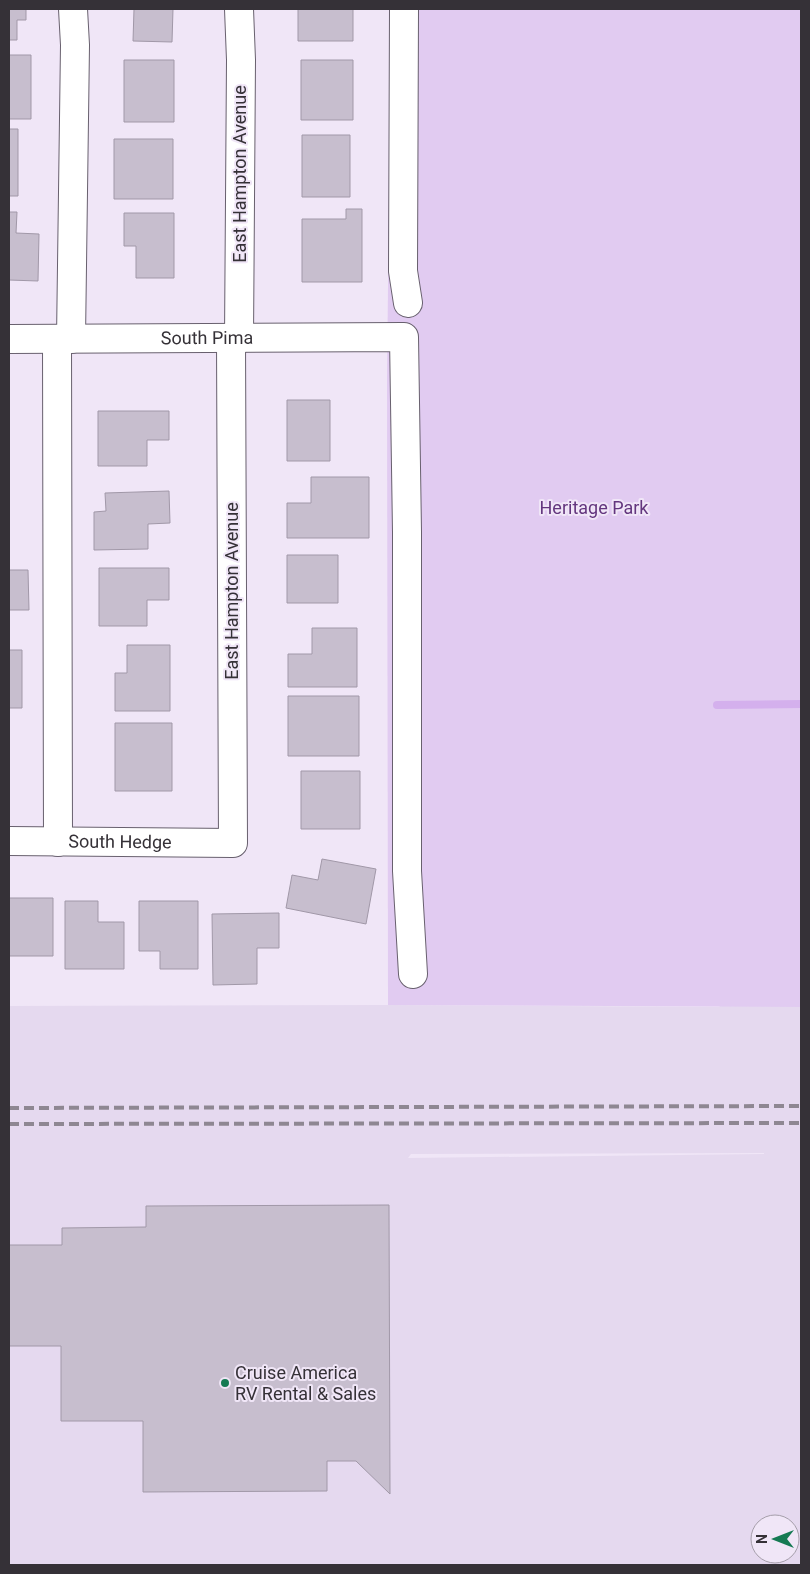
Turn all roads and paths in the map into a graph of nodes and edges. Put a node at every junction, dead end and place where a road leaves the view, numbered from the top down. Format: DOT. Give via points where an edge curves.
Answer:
graph roads {
  1 [pos="73,9"];
  2 [pos="239,9"];
  3 [pos="404,9"];
  4 [pos="408,303"];
  5 [pos="9,339"];
  6 [pos="64,339"];
  7 [pos="235,339"];
  8 [pos="9,841"];
  9 [pos="58,842"];
  10 [pos="233,843"];
  11 [pos="413,974"];
  1 -- 6 [label="street" via="75,45"];
  2 -- 7 [label="street, East Hampton Avenue"];
  3 -- 4 [label="street" via="403,271"];
  5 -- 6 [label="street, South Pima"];
  6 -- 7 [label="street, South Pima"];
  6 -- 9 [label="street"];
  7 -- 10 [label="street, East Hampton Avenue"];
  7 -- 11 [label="street, South Pima" via="404,337 407,871"];
  8 -- 9 [label="street, South Hedge"];
  9 -- 10 [label="street, South Hedge"];
}
